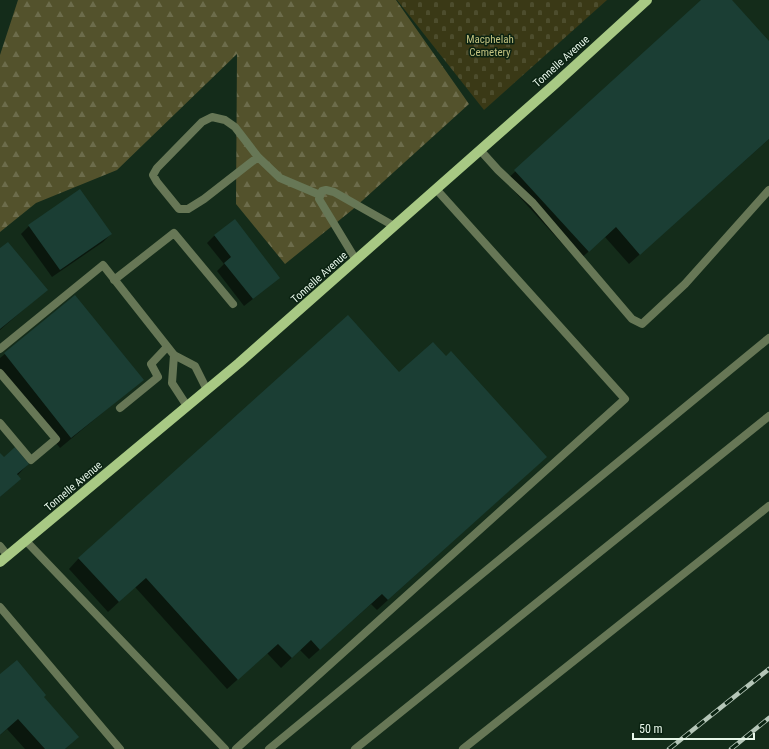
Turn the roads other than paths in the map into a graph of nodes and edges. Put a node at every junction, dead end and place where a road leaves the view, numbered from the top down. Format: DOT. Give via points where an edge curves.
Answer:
graph roads {
  1 [pos="647,0"];
  2 [pos="480,150"];
  3 [pos="258,157"];
  4 [pos="436,189"];
  5 [pos="769,190"];
  6 [pos="320,195"];
  7 [pos="394,226"];
  8 [pos="356,260"];
  9 [pos="114,280"];
  10 [pos="233,304"];
  11 [pos="769,338"];
  12 [pos="167,347"];
  13 [pos="0,349"];
  14 [pos="174,355"];
  15 [pos="0,373"];
  16 [pos="207,390"];
  17 [pos="187,406"];
  18 [pos="120,408"];
  19 [pos="769,416"];
  20 [pos="0,423"];
  21 [pos="769,506"];
  22 [pos="26,541"];
  23 [pos="0,546"];
  24 [pos="4,559"];
  25 [pos="0,607"];
  26 [pos="120,749"];
  27 [pos="225,749"];
  28 [pos="236,749"];
  29 [pos="269,749"];
  30 [pos="355,749"];
  31 [pos="463,749"];
  1 -- 2 [label="main road, Tonnelle Avenue"];
  2 -- 4 [label="main road, Tonnelle Avenue"];
  2 -- 5 [label="lane" via="533,203 632,319 642,324 685,284"];
  3 -- 3 [label="lane" via="235,127 225,120 212,117 202,122 153,175 179,209 188,209 204,200"];
  3 -- 6 [label="lane" via="280,178"];
  4 -- 7 [label="main road, Tonnelle Avenue"];
  4 -- 28 [label="lane" via="625,399"];
  6 -- 7 [label="lane" via="326,190 334,192"];
  6 -- 8 [label="lane" via="321,203"];
  7 -- 8 [label="main road, Tonnelle Avenue"];
  8 -- 16 [label="main road, Tonnelle Avenue"];
  9 -- 10 [label="lane" via="174,233"];
  9 -- 12 [label="lane"];
  9 -- 13 [label="lane" via="103,265"];
  11 -- 29 [label="lane"];
  12 -- 14 [label="lane"];
  12 -- 18 [label="lane" via="151,364 158,377"];
  14 -- 16 [label="lane" via="195,366"];
  14 -- 17 [label="lane" via="172,383"];
  15 -- 20 [label="lane" via="56,440 31,460"];
  16 -- 17 [label="main road, Tonnelle Avenue"];
  17 -- 22 [label="main road, Tonnelle Avenue"];
  19 -- 30 [label="lane"];
  21 -- 31 [label="lane"];
  22 -- 24 [label="main road, Tonnelle Avenue"];
  22 -- 27 [label="lane"];
  23 -- 24 [label="lane"];
  25 -- 26 [label="lane"];
}
